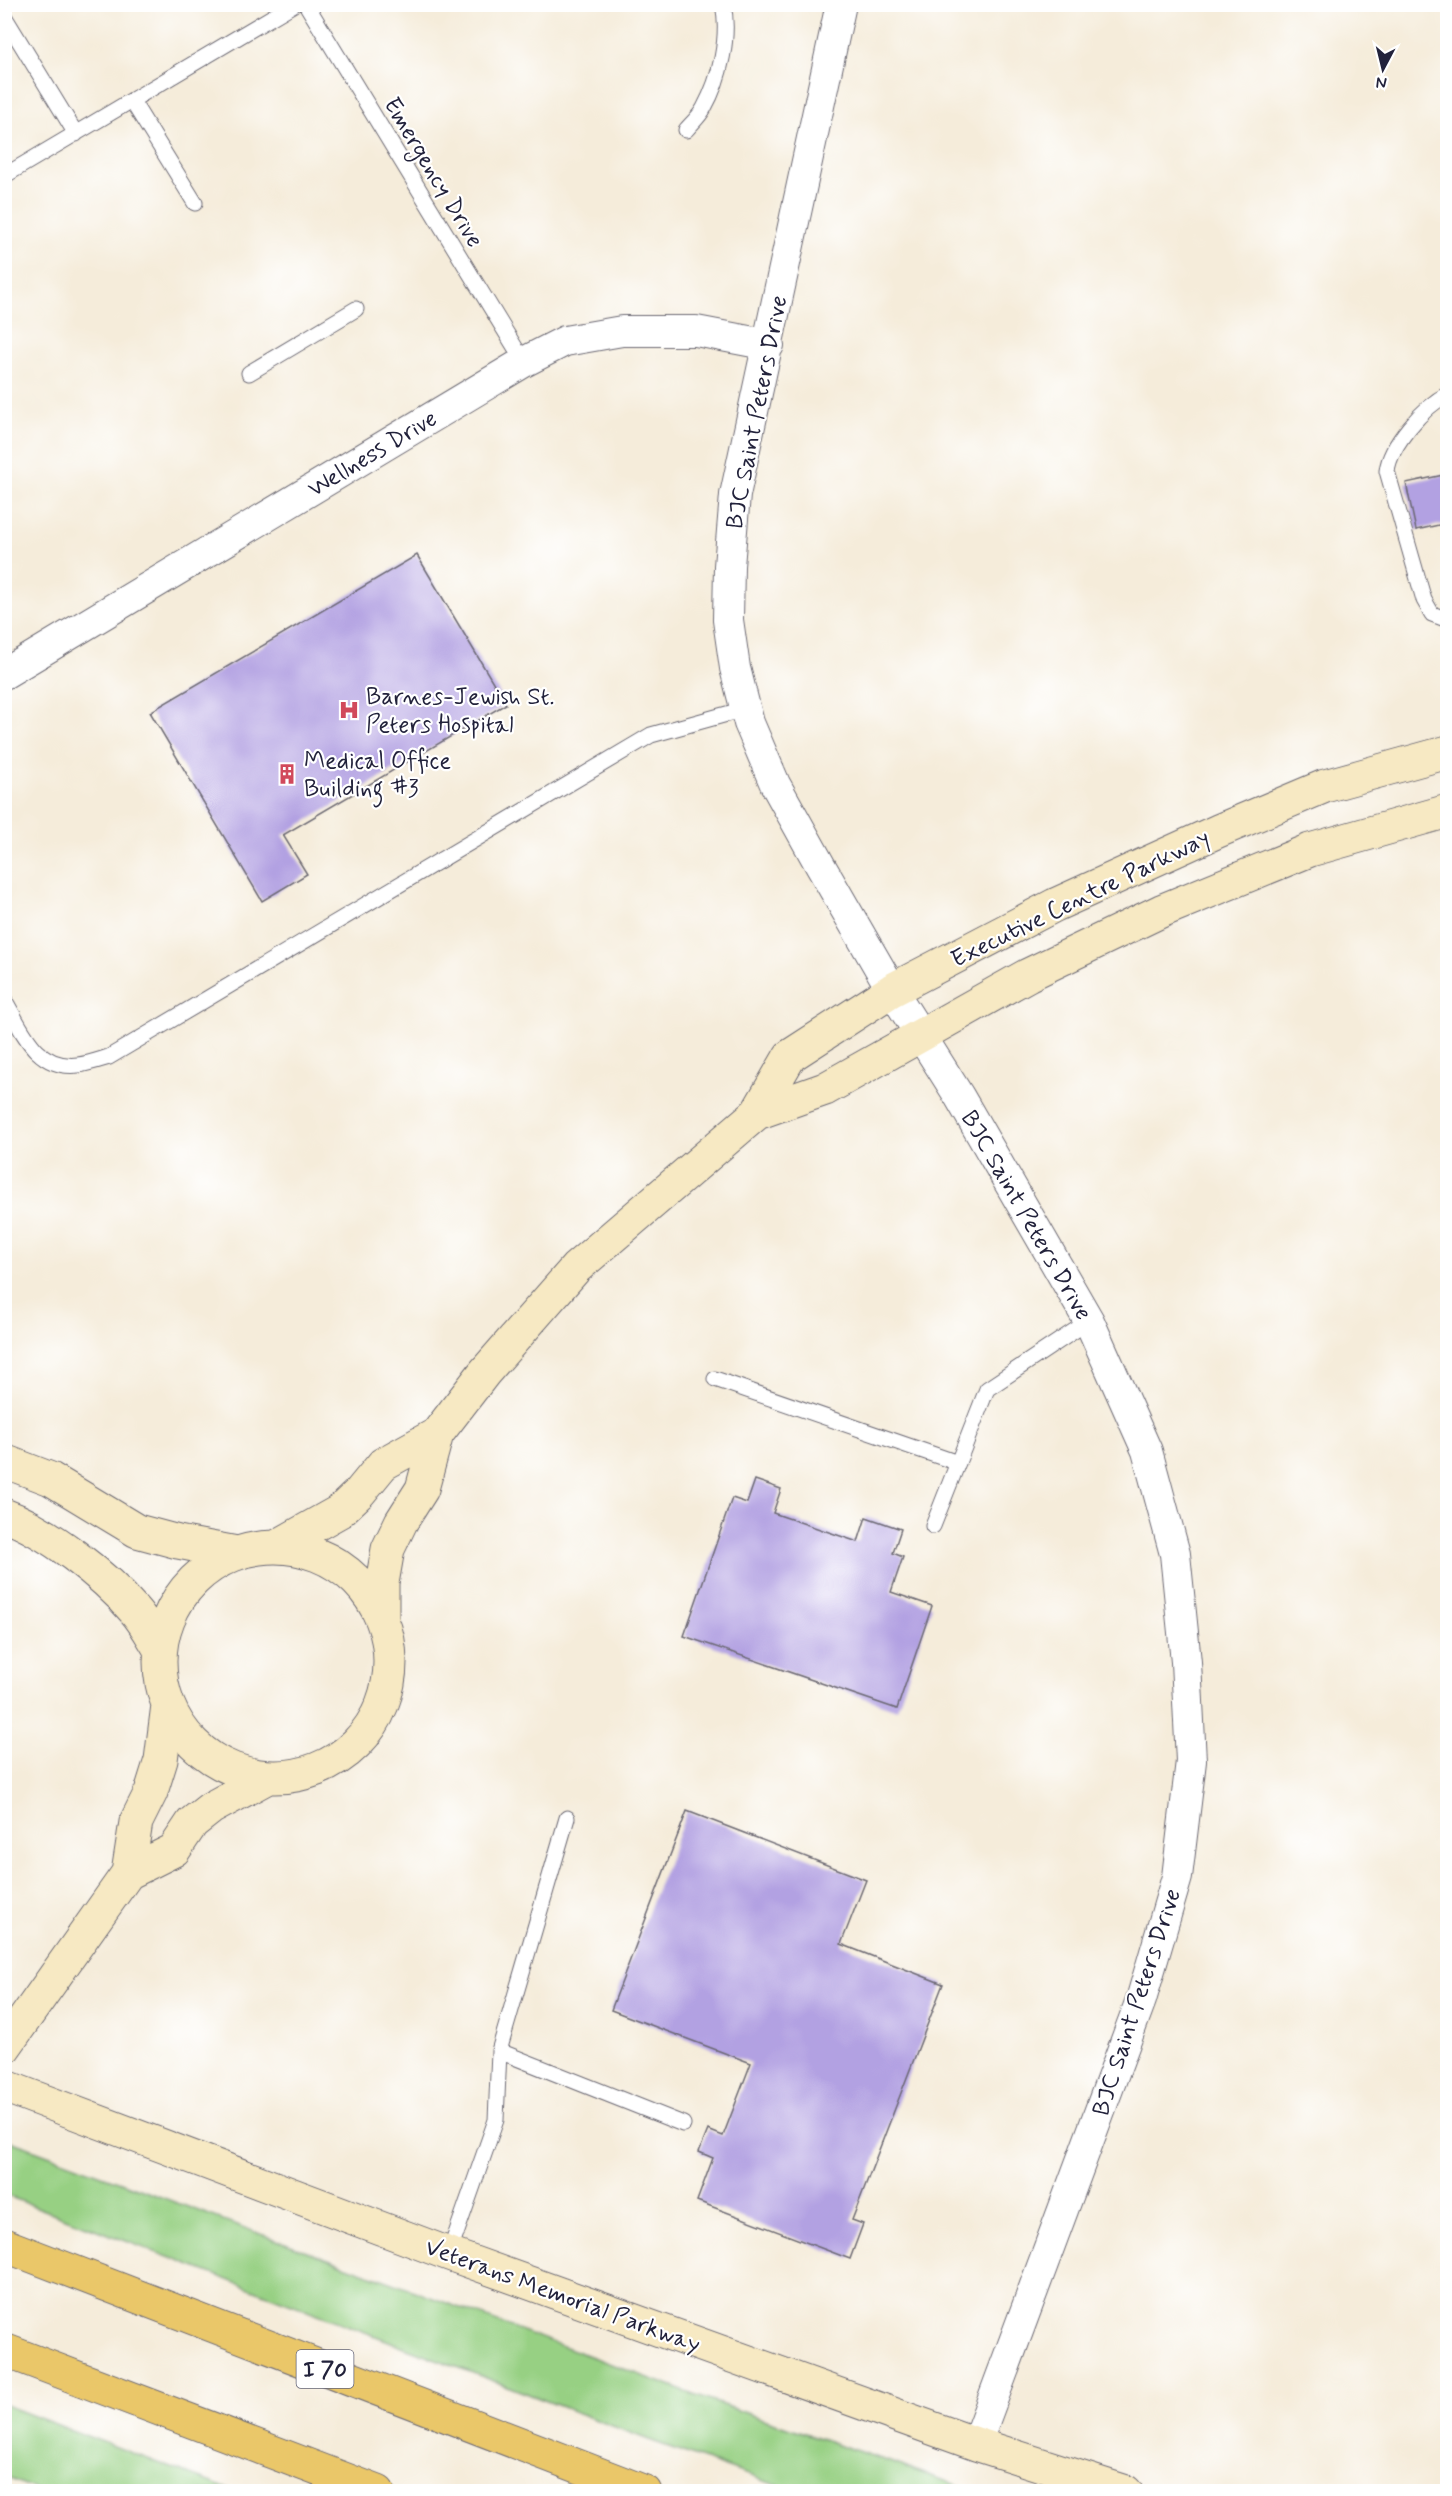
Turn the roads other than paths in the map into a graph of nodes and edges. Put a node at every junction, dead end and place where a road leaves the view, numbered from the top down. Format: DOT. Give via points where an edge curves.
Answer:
graph roads {
  1 [pos="294,4"];
  2 [pos="306,4"];
  3 [pos="723,4"];
  4 [pos="842,4"];
  5 [pos="4,16"];
  6 [pos="132,101"];
  7 [pos="686,130"];
  8 [pos="76,134"];
  9 [pos="4,176"];
  10 [pos="195,203"];
  11 [pos="356,309"];
  12 [pos="769,345"];
  13 [pos="524,362"];
  14 [pos="249,373"];
  15 [pos="1448,394"];
  16 [pos="1448,620"];
  17 [pos="4,674"];
  18 [pos="745,709"];
  19 [pos="1448,752"];
  20 [pos="1448,811"];
  21 [pos="892,990"];
  22 [pos="4,999"];
  23 [pos="923,1036"];
  24 [pos="757,1113"];
  25 [pos="1089,1321"];
  26 [pos="715,1379"];
  27 [pos="437,1434"];
  28 [pos="4,1461"];
  29 [pos="958,1463"];
  30 [pos="4,1515"];
  31 [pos="933,1526"];
  32 [pos="276,1547"];
  33 [pos="237,1552"];
  34 [pos="382,1618"];
  35 [pos="160,1648"];
  36 [pos="168,1706"];
  37 [pos="268,1777"];
  38 [pos="567,1818"];
  39 [pos="128,1873"];
  40 [pos="4,2048"];
  41 [pos="499,2051"];
  42 [pos="4,2086"];
  43 [pos="682,2124"];
  44 [pos="4,2245"];
  45 [pos="449,2254"];
  46 [pos="4,2350"];
  47 [pos="976,2444"];
  48 [pos="378,2492"];
  49 [pos="645,2492"];
  50 [pos="1126,2492"];
  1 -- 6 [label="lane"];
  2 -- 13 [label="lane, Emergency Drive"];
  3 -- 7 [label="lane" via="727,21 718,78 703,110"];
  4 -- 12 [label="street, BJC Saint Peters Drive"];
  5 -- 8 [label="lane"];
  6 -- 8 [label="lane"];
  6 -- 10 [label="lane"];
  8 -- 9 [label="lane"];
  11 -- 14 [label="lane"];
  12 -- 13 [label="street, Wellness Drive" via="696,331 622,331 565,341"];
  12 -- 18 [label="street, BJC Saint Peters Drive" via="735,495 729,566 728,620"];
  13 -- 17 [label="street, Wellness Drive"];
  15 -- 16 [label="lane" via="1396,444 1387,471 1424,600 1432,614"];
  18 -- 21 [label="street, BJC Saint Peters Drive" via="775,784"];
  18 -- 22 [label="lane" via="651,735 110,1057 77,1066 52,1063 35,1052"];
  19 -- 21 [label="street, Executive Centre Parkway" via="1325,786 1218,831 1054,905"];
  20 -- 23 [label="street, Executive Centre Parkway" via="1310,850 1161,911 1028,975"];
  21 -- 23 [label="street, BJC Saint Peters Drive"];
  21 -- 24 [label="street, Executive Centre Parkway" via="790,1056"];
  23 -- 24 [label="street, Executive Centre Parkway" via="825,1089"];
  23 -- 25 [label="street, BJC Saint Peters Drive"];
  24 -- 27 [label="street, Executive Centre Parkway" via="576,1268 484,1373"];
  25 -- 29 [label="lane" via="987,1389"];
  25 -- 47 [label="street, BJC Saint Peters Drive" via="1147,1451 1175,1554 1191,1761 1177,1877 1141,2000"];
  26 -- 29 [label="lane"];
  27 -- 32 [label="street, Executive Centre Parkway" via="383,1464 340,1511"];
  27 -- 34 [label="street, Executive Centre Parkway" via="422,1489 388,1549 382,1583"];
  28 -- 33 [label="street" via="51,1479 137,1531"];
  29 -- 31 [label="lane"];
  30 -- 35 [label="street" via="50,1539 87,1565 135,1611"];
  32 -- 33 [label="street"];
  32 -- 34 [label="street" via="317,1554 340,1566 361,1584"];
  33 -- 35 [label="street" via="213,1564 175,1602"];
  34 -- 37 [label="street" via="391,1657 389,1684 367,1733 348,1752 325,1766 300,1775"];
  35 -- 36 [label="street" via="160,1680"];
  36 -- 37 [label="street" via="181,1730 199,1749 221,1764"];
  36 -- 39 [label="street" via="161,1760 136,1822"];
  37 -- 39 [label="street" via="211,1808 192,1823 174,1850"];
  38 -- 41 [label="lane"];
  39 -- 40 [label="street"];
  41 -- 43 [label="lane"];
  41 -- 45 [label="lane" via="496,2120"];
  42 -- 45 [label="street, Veterans Memorial Parkway"];
  44 -- 49 [label="highway, I 70"];
  45 -- 47 [label="street, Veterans Memorial Parkway"];
  46 -- 48 [label="highway"];
  47 -- 50 [label="street, Veterans Memorial Parkway"];
}
